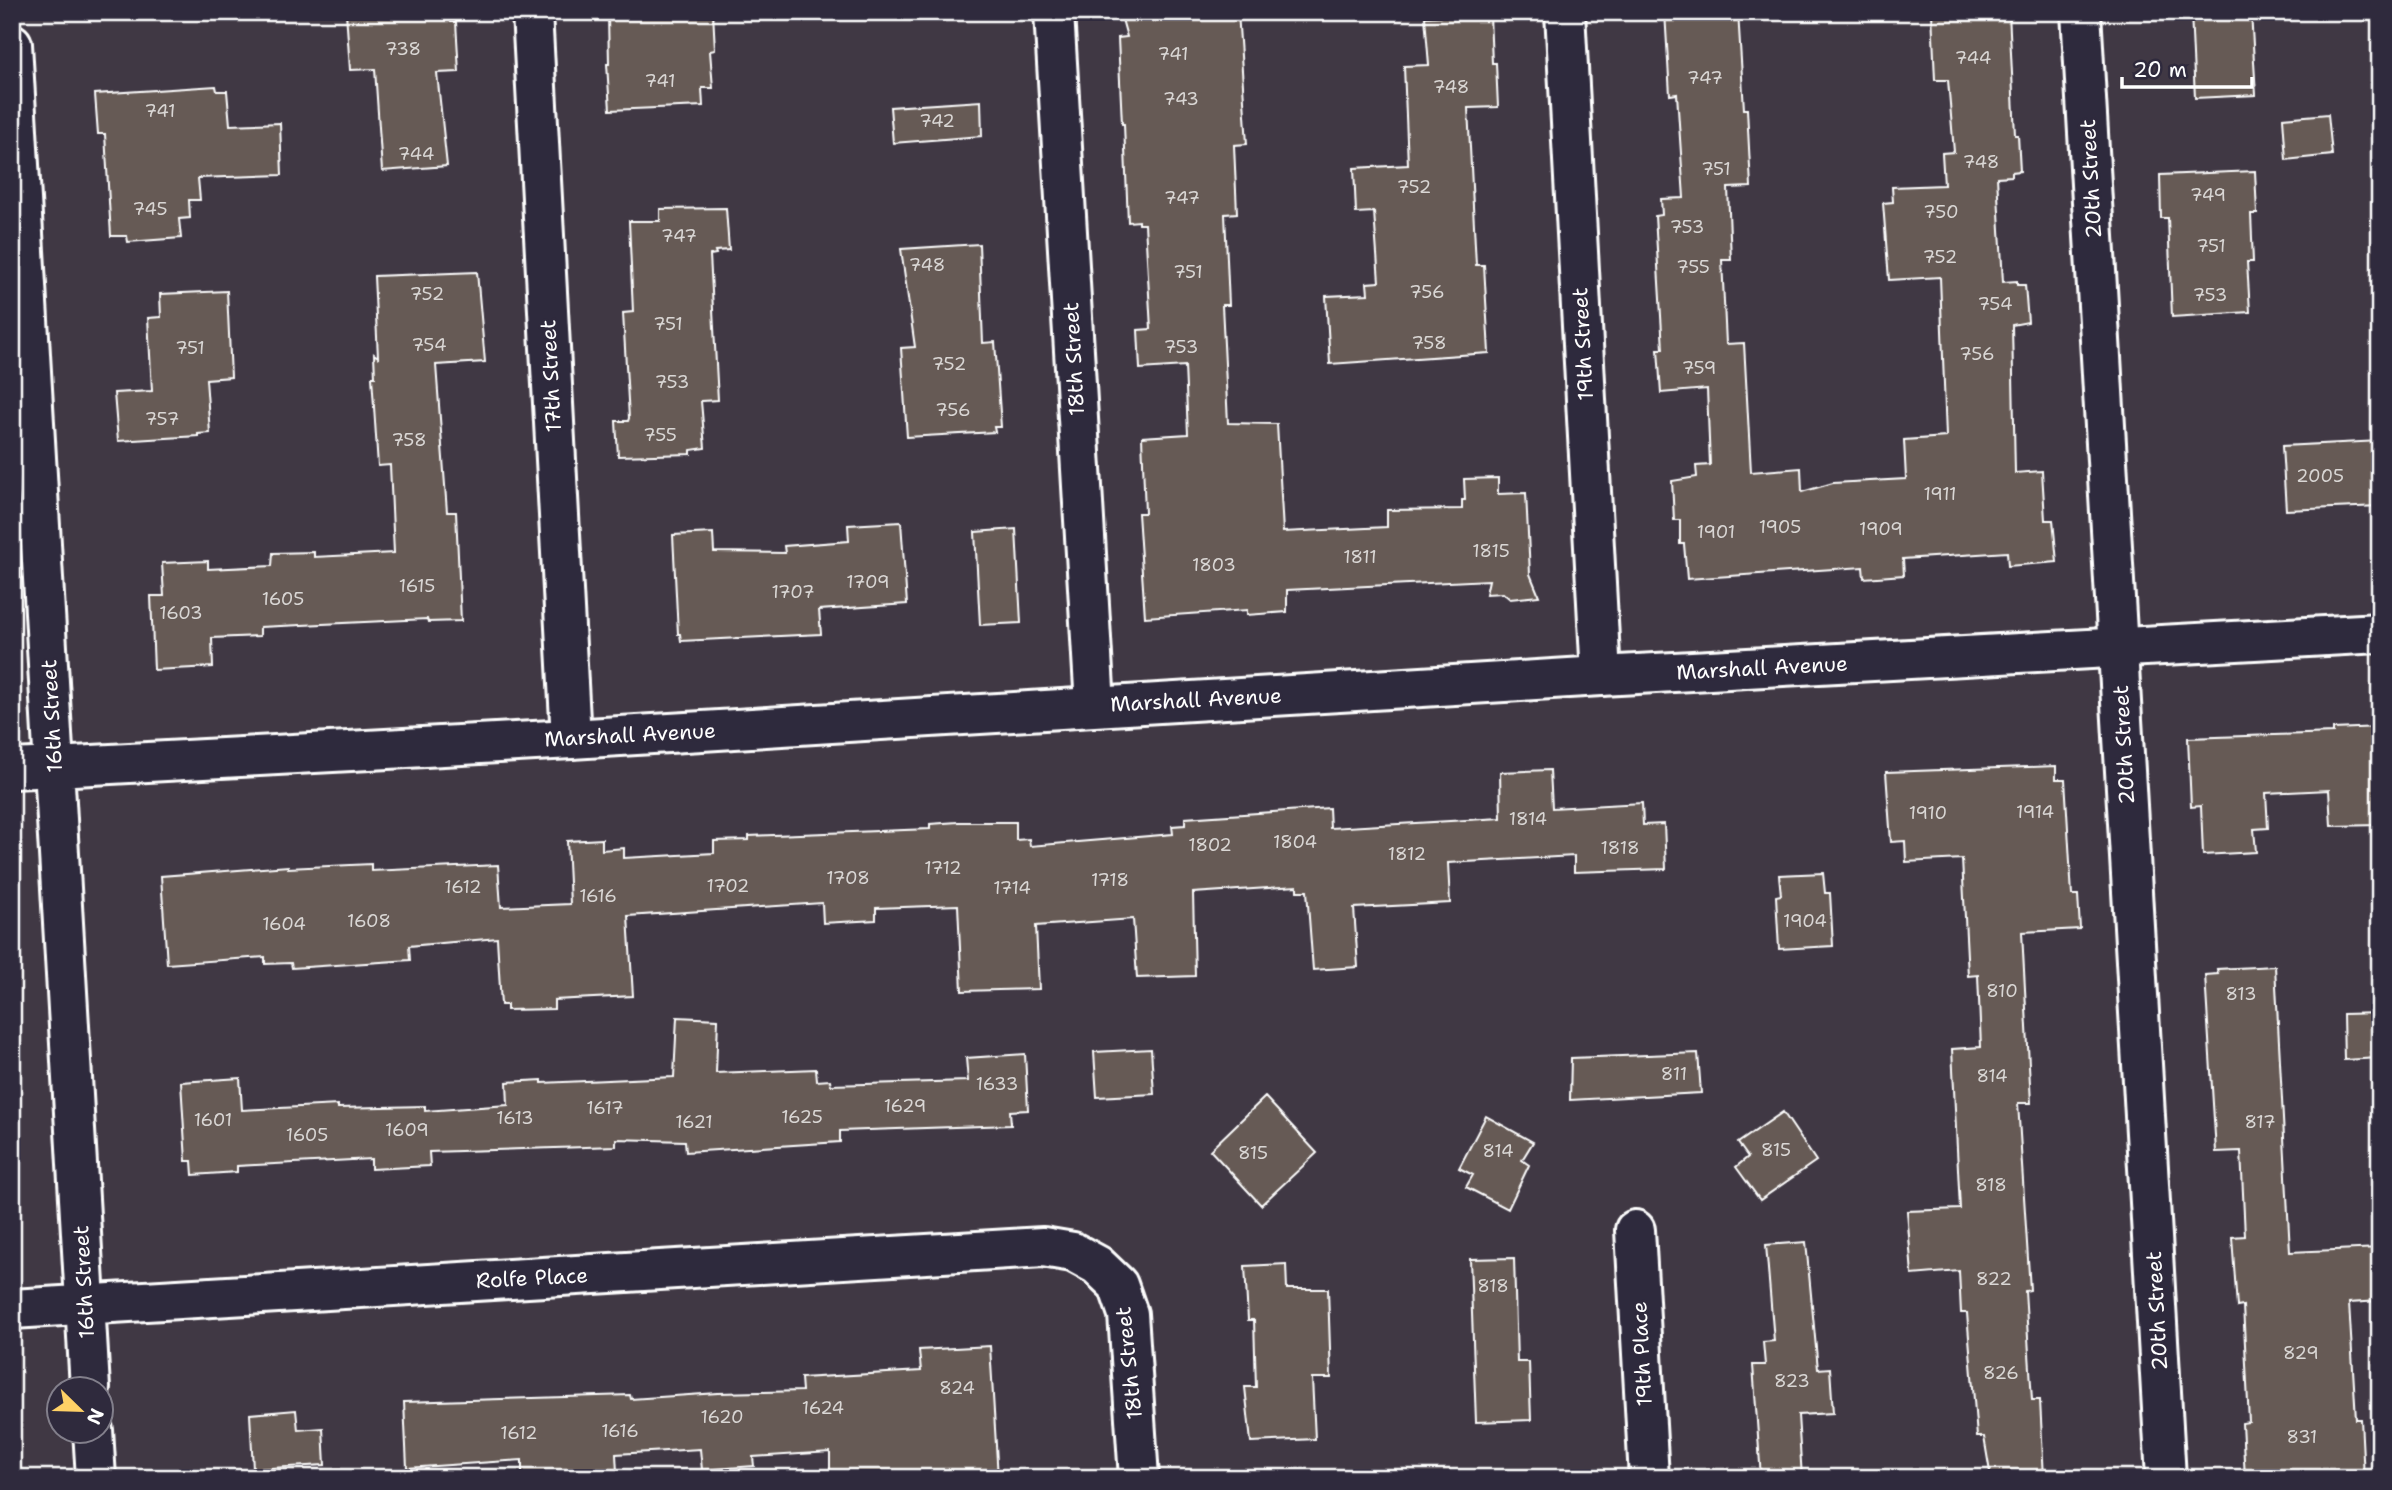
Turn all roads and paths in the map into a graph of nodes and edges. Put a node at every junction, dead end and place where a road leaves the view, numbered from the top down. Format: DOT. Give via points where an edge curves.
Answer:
graph roads {
  1 [pos="532,12"];
  2 [pos="1054,12"];
  3 [pos="1565,12"];
  4 [pos="2081,12"];
  5 [pos="12,44"];
  6 [pos="2380,634"];
  7 [pos="2119,648"];
  8 [pos="1601,676"];
  9 [pos="1095,706"];
  10 [pos="571,739"];
  11 [pos="55,767"];
  12 [pos="12,769"];
  13 [pos="1636,1230"];
  14 [pos="1051,1248"];
  15 [pos="86,1304"];
  16 [pos="12,1309"];
  17 [pos="89,1374"];
  18 [pos="94,1444"];
  19 [pos="96,1478"];
  20 [pos="1139,1478"];
  21 [pos="1649,1478"];
  22 [pos="2166,1478"];
  1 -- 10 [label="street, 17th Street"];
  2 -- 9 [label="street, 18th Street"];
  3 -- 8 [label="street, 19th Street"];
  4 -- 7 [label="street, 20th Street"];
  5 -- 11 [label="street, 16th Street"];
  6 -- 7 [label="street, Marshall Avenue"];
  7 -- 8 [label="street, Marshall Avenue"];
  7 -- 22 [label="street, 20th Street"];
  8 -- 9 [label="street, Marshall Avenue"];
  9 -- 10 [label="street, Marshall Avenue"];
  10 -- 11 [label="street, Marshall Avenue"];
  11 -- 12 [label="street, Marshall Avenue"];
  11 -- 15 [label="street, 16th Street"];
  13 -- 21 [label="street, 19th Place"];
  14 -- 15 [label="street, Rolfe Place"];
  14 -- 20 [label="street, 18th Street" via="1073,1252 1097,1265 1118,1285 1128,1314"];
  15 -- 16 [label="street, Rolfe Place"];
  15 -- 17 [label="street, 16th Street"];
  18 -- 19 [label="street"];
}
